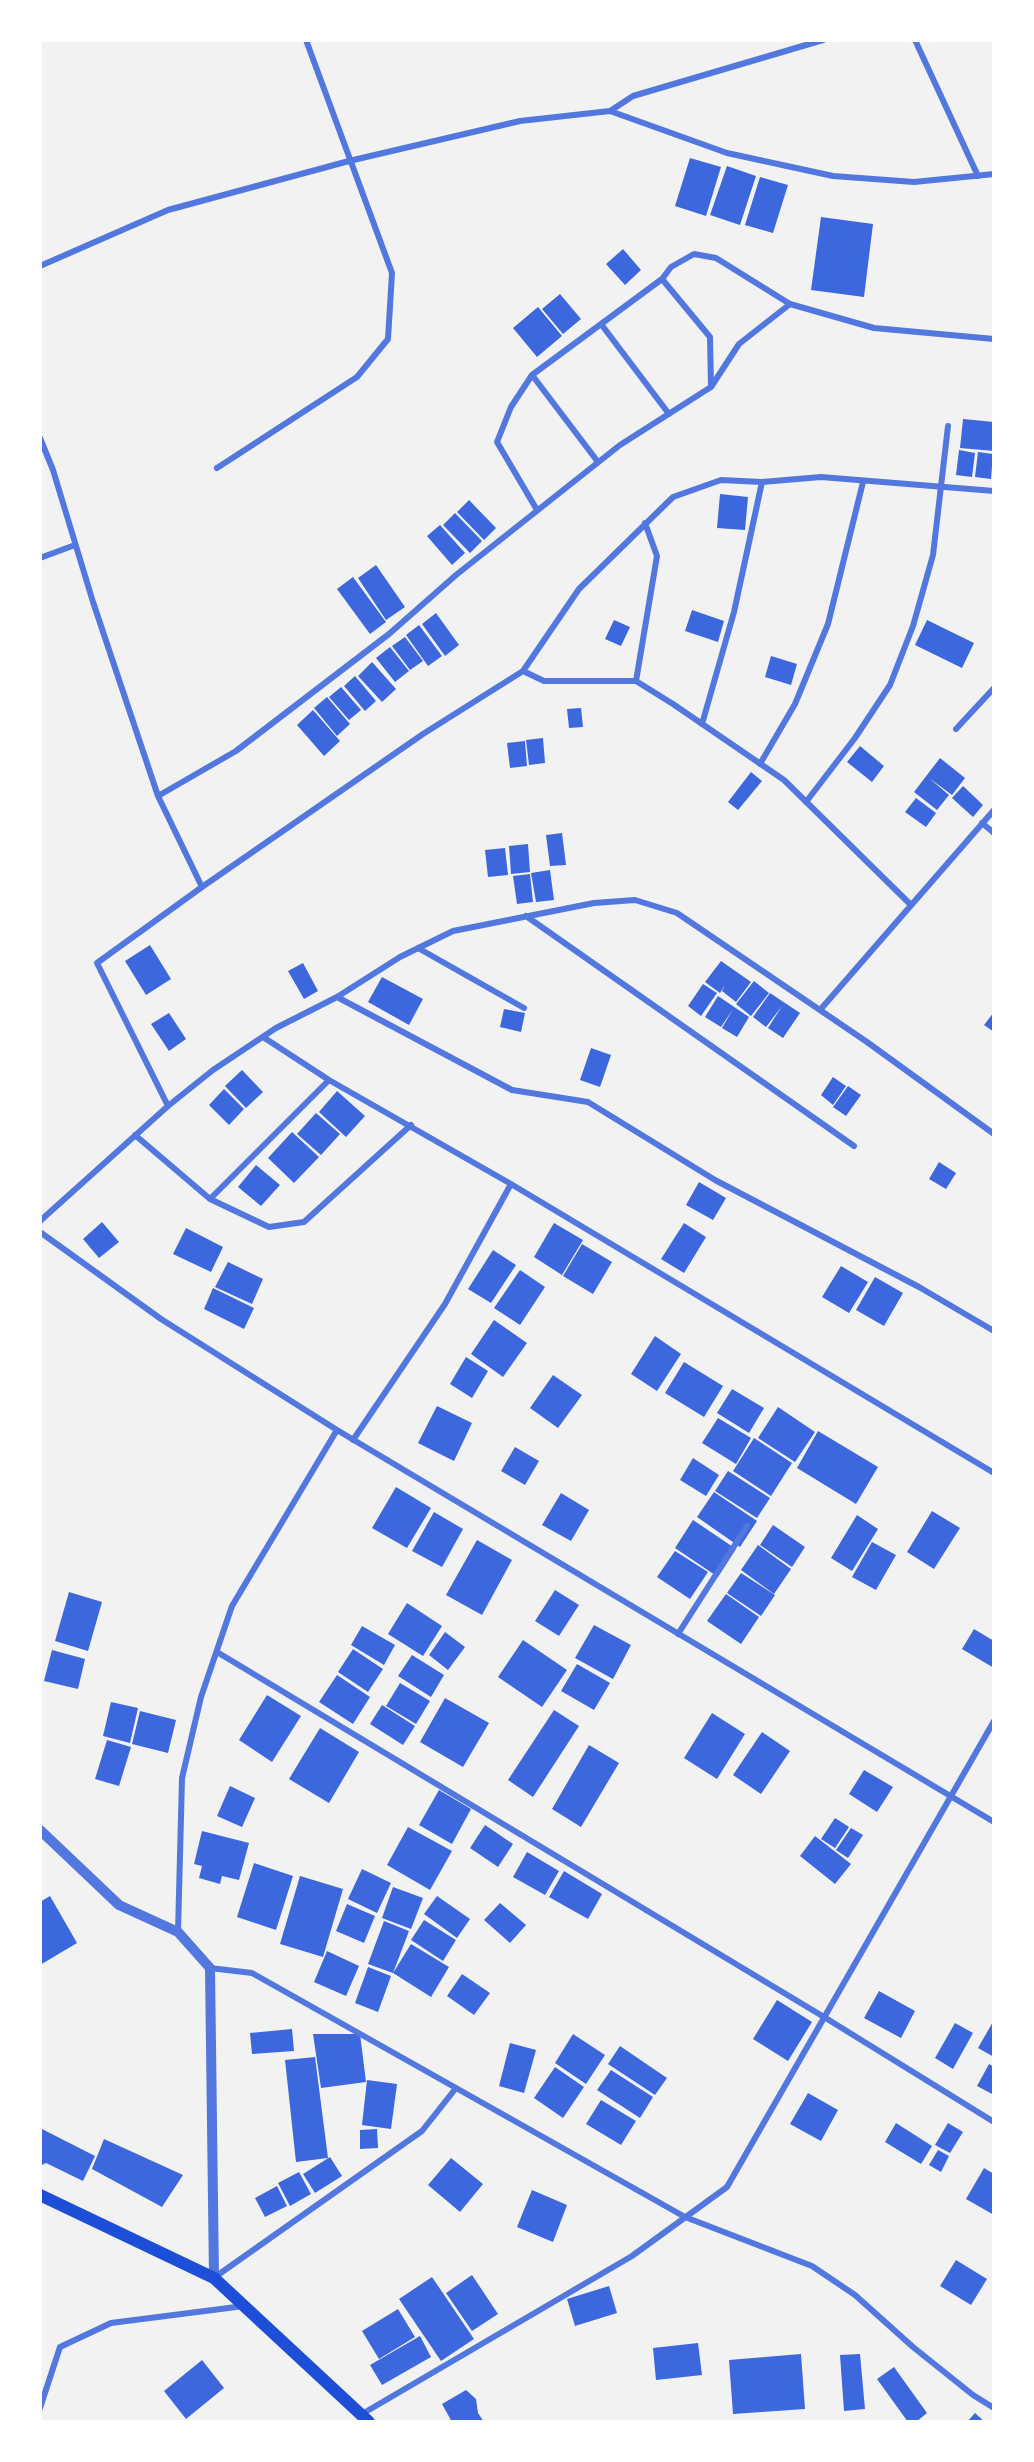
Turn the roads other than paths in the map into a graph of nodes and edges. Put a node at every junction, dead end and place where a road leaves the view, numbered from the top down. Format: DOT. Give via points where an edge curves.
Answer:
graph roads {
  1 [pos="306,40"];
  2 [pos="823,40"];
  3 [pos="915,40"];
  4 [pos="610,111"];
  5 [pos="349,161"];
  6 [pos="993,174"];
  7 [pos="978,176"];
  8 [pos="40,266"];
  9 [pos="662,279"];
  10 [pos="790,304"];
  11 [pos="601,324"];
  12 [pos="993,339"];
  13 [pos="532,375"];
  14 [pos="711,387"];
  15 [pos="669,414"];
  16 [pos="948,426"];
  17 [pos="40,438"];
  18 [pos="598,462"];
  19 [pos="218,468"];
  20 [pos="762,482"];
  21 [pos="862,482"];
  22 [pos="940,486"];
  23 [pos="993,491"];
  24 [pos="537,510"];
  25 [pos="645,523"];
  26 [pos="75,545"];
  27 [pos="40,558"];
  28 [pos="523,671"];
  29 [pos="636,681"];
  30 [pos="993,688"];
  31 [pos="702,724"];
  32 [pos="956,729"];
  33 [pos="760,764"];
  34 [pos="158,796"];
  35 [pos="806,802"];
  36 [pos="993,810"];
  37 [pos="982,824"];
  38 [pos="993,833"];
  39 [pos="202,887"];
  40 [pos="912,905"];
  41 [pos="525,916"];
  42 [pos="418,948"];
  43 [pos="337,997"];
  44 [pos="524,1008"];
  45 [pos="820,1010"];
  46 [pos="263,1037"];
  47 [pos="329,1080"];
  48 [pos="168,1106"];
  49 [pos="411,1125"];
  50 [pos="993,1134"];
  51 [pos="135,1135"];
  52 [pos="854,1146"];
  53 [pos="511,1184"];
  54 [pos="210,1199"];
  55 [pos="40,1221"];
  56 [pos="40,1232"];
  57 [pos="993,1331"];
  58 [pos="337,1430"];
  59 [pos="353,1440"];
  60 [pos="993,1473"];
  61 [pos="747,1526"];
  62 [pos="678,1634"];
  63 [pos="217,1652"];
  64 [pos="993,1721"];
  65 [pos="950,1796"];
  66 [pos="993,1822"];
  67 [pos="40,1830"];
  68 [pos="178,1932"];
  69 [pos="210,1968"];
  70 [pos="824,2017"];
  71 [pos="456,2088"];
  72 [pos="993,2122"];
  73 [pos="40,2195"];
  74 [pos="685,2217"];
  75 [pos="214,2278"];
  76 [pos="245,2306"];
  77 [pos="40,2408"];
  78 [pos="993,2408"];
  79 [pos="366,2418"];
  1 -- 5 [label="street"];
  2 -- 4 [label="street" via="633,96"];
  3 -- 7 [label="street"];
  4 -- 5 [label="street" via="520,121"];
  4 -- 7 [label="street" via="727,153 833,177 914,182"];
  5 -- 8 [label="street" via="168,210"];
  5 -- 19 [label="street" via="392,273 388,339 357,377"];
  6 -- 7 [label="street"];
  9 -- 10 [label="street" via="671,267 694,254 717,258"];
  9 -- 11 [label="street"];
  9 -- 14 [label="street" via="710,337"];
  10 -- 12 [label="street" via="874,328"];
  10 -- 14 [label="street" via="739,344"];
  11 -- 13 [label="street"];
  11 -- 15 [label="street"];
  13 -- 18 [label="street"];
  13 -- 24 [label="street" via="511,407 497,442"];
  14 -- 15 [label="street"];
  15 -- 18 [label="street"];
  16 -- 22 [label="street"];
  17 -- 26 [label="street"];
  18 -- 24 [label="street"];
  20 -- 21 [label="street" via="821,477"];
  20 -- 25 [label="street" via="721,480 674,497"];
  20 -- 31 [label="street" via="734,612"];
  21 -- 22 [label="street"];
  21 -- 33 [label="street" via="828,624 795,704"];
  22 -- 23 [label="street"];
  22 -- 35 [label="street" via="933,555 914,626 890,685"];
  24 -- 34 [label="street" via="389,634 236,751"];
  25 -- 28 [label="street" via="579,589"];
  25 -- 29 [label="street" via="657,556"];
  26 -- 27 [label="street"];
  26 -- 34 [label="street"];
  28 -- 29 [label="street" via="544,681"];
  28 -- 39 [label="street" via="423,734"];
  29 -- 31 [label="street"];
  30 -- 32 [label="street"];
  31 -- 33 [label="street"];
  33 -- 35 [label="street"];
  34 -- 39 [label="street"];
  35 -- 40 [label="street"];
  36 -- 37 [label="street"];
  37 -- 38 [label="street"];
  37 -- 40 [label="street"];
  39 -- 48 [label="street" via="98,963"];
  40 -- 45 [label="street"];
  41 -- 42 [label="street" via="453,931"];
  41 -- 45 [label="street" via="635,900 677,913"];
  41 -- 52 [label="street"];
  42 -- 43 [label="street"];
  42 -- 44 [label="street"];
  43 -- 46 [label="street"];
  43 -- 57 [label="street" via="512,1090 588,1102 715,1180 919,1287"];
  45 -- 50 [label="street"];
  46 -- 47 [label="street"];
  46 -- 48 [label="street"];
  47 -- 49 [label="street"];
  47 -- 54 [label="street"];
  48 -- 51 [label="street"];
  49 -- 53 [label="street"];
  49 -- 54 [label="street" via="304,1222 269,1227"];
  51 -- 54 [label="street"];
  51 -- 55 [label="street"];
  53 -- 59 [label="street" via="445,1304"];
  53 -- 60 [label="street"];
  56 -- 58 [label="street" via="161,1319"];
  58 -- 59 [label="street"];
  58 -- 63 [label="street" via="232,1606"];
  59 -- 62 [label="street"];
  61 -- 62 [label="street"];
  62 -- 65 [label="street"];
  63 -- 68 [label="street" via="201,1697 182,1778"];
  63 -- 70 [label="street"];
  64 -- 65 [label="street"];
  65 -- 66 [label="street"];
  65 -- 70 [label="street"];
  67 -- 68 [label="street" via="119,1905"];
  68 -- 69 [label="street"];
  69 -- 71 [label="street" via="252,1973"];
  69 -- 75 [label="street"];
  70 -- 72 [label="street"];
  70 -- 74 [label="street" via="727,2187"];
  71 -- 74 [label="street"];
  71 -- 75 [label="street" via="422,2131"];
  73 -- 75 [label="main road"];
  74 -- 78 [label="street" via="812,2266 855,2295 913,2347"];
  74 -- 79 [label="street" via="632,2256"];
  75 -- 76 [label="main road"];
  76 -- 77 [label="street" via="111,2323 60,2347"];
  76 -- 79 [label="main road"];
}
